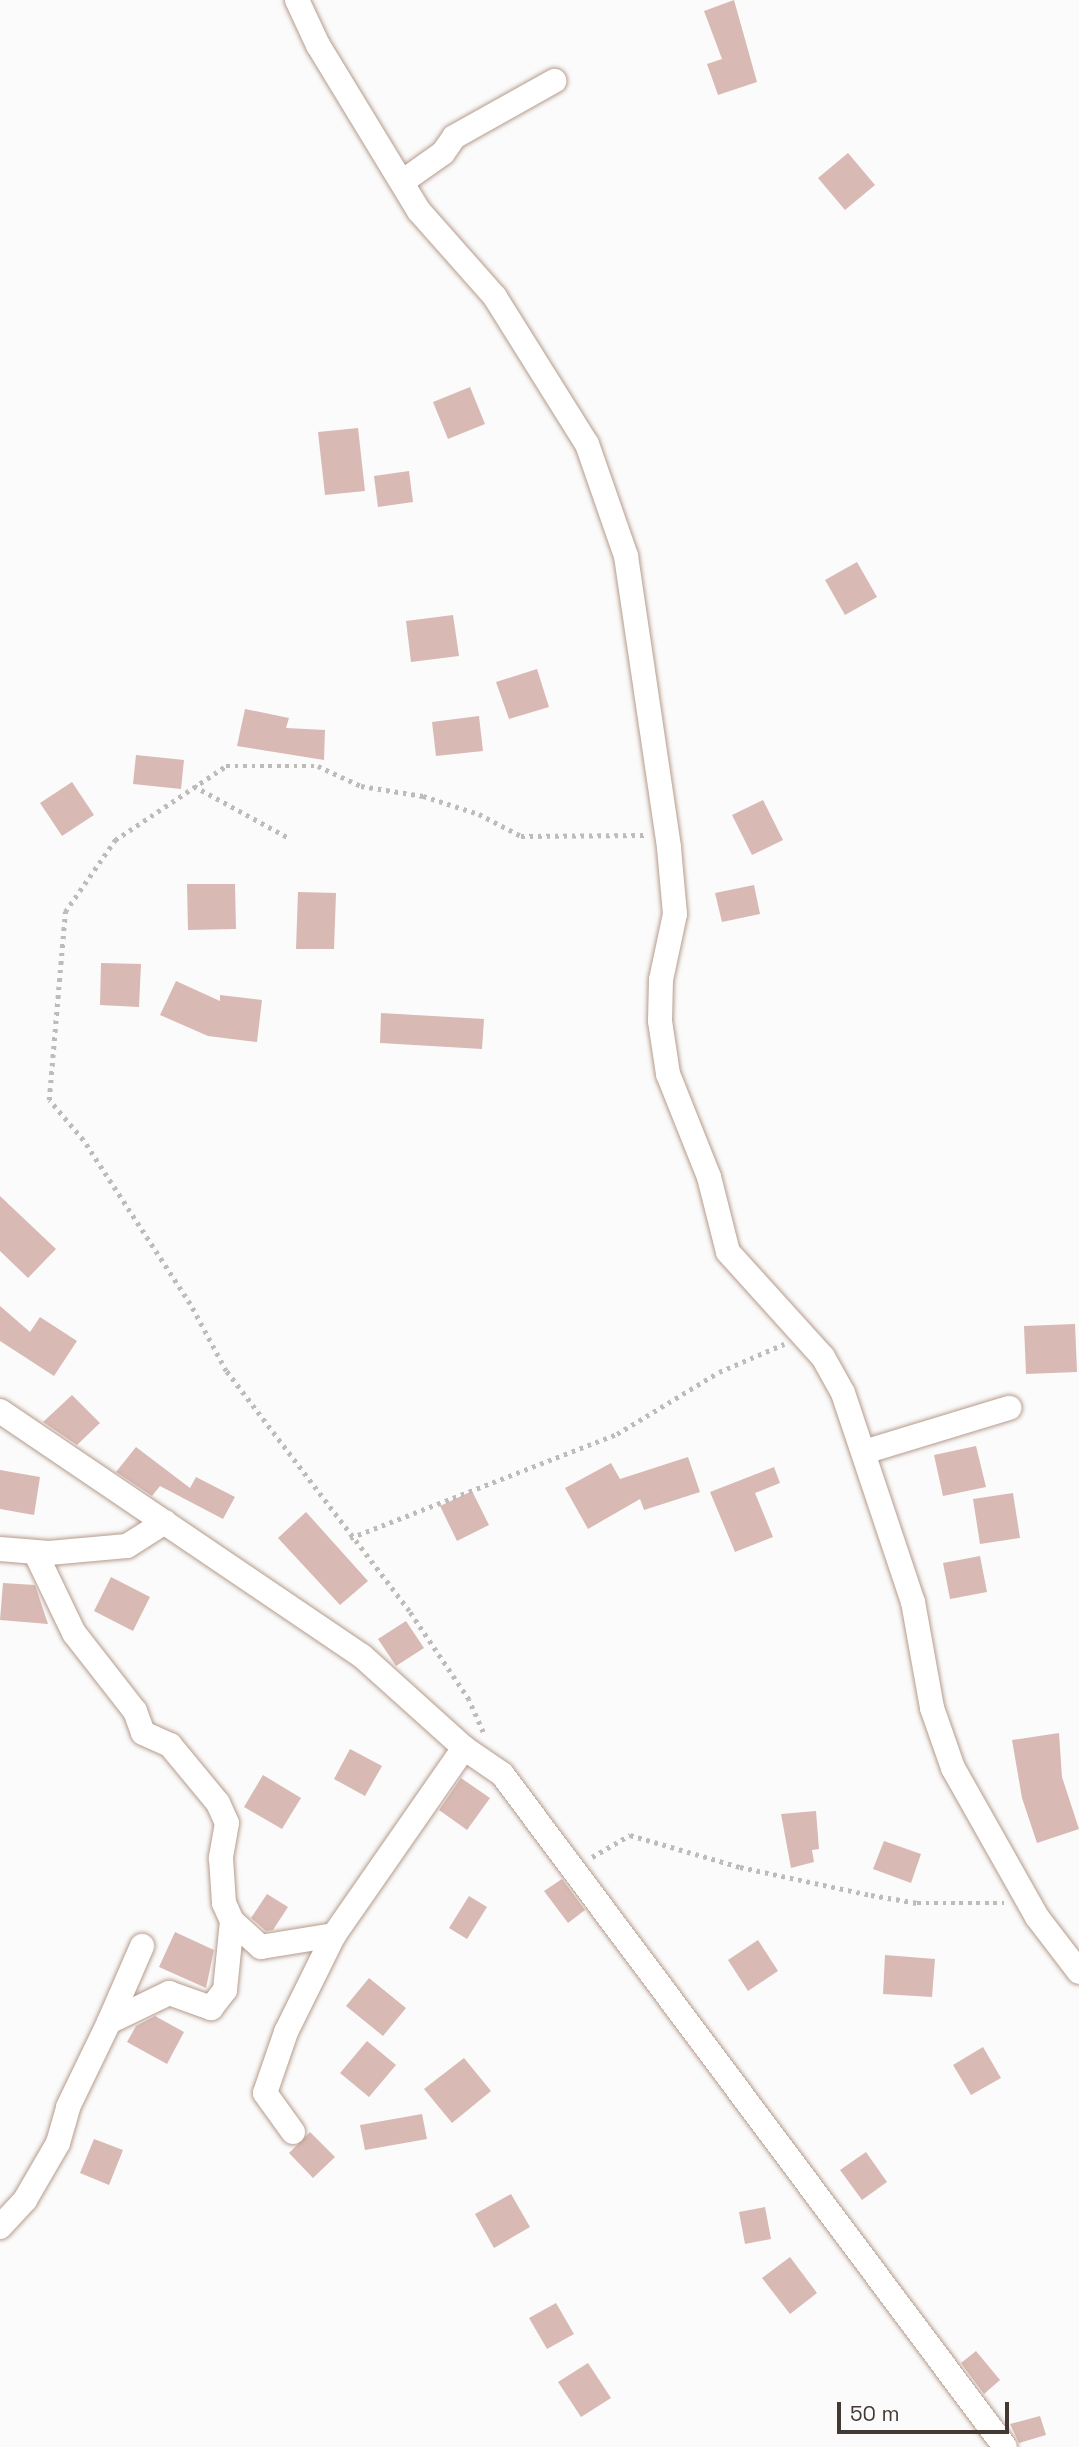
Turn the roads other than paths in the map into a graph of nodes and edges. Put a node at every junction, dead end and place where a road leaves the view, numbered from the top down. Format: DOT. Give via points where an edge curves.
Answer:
graph roads {
  1 [pos="297,0"];
  2 [pos="554,81"];
  3 [pos="402,182"];
  4 [pos="1009,1408"];
  5 [pos="0,1411"];
  6 [pos="864,1452"];
  7 [pos="165,1522"];
  8 [pos="0,1549"];
  9 [pos="35,1552"];
  10 [pos="464,1748"];
  11 [pos="232,1921"];
  12 [pos="334,1935"];
  13 [pos="142,1946"];
  14 [pos="1079,1972"];
  15 [pos="109,2022"];
  16 [pos="293,2132"];
  17 [pos="0,2227"];
  18 [pos="1005,2447"];
  1 -- 3 [label="street" via="318,46"];
  2 -- 3 [label="street" via="454,137 443,153"];
  3 -- 6 [label="street" via="419,211 495,298 587,444 626,556 667,834 675,914 661,980 668,1074 709,1177 728,1252 804,1336 843,1393"];
  4 -- 6 [label="street"];
  5 -- 7 [label="street"];
  6 -- 14 [label="street" via="881,1519 913,1602 932,1708 953,1768 1028,1900"];
  7 -- 9 [label="street" via="127,1546"];
  7 -- 10 [label="street" via="362,1656"];
  8 -- 9 [label="street"];
  9 -- 11 [label="street" via="74,1633 135,1711 143,1733 170,1745 218,1802 228,1823 221,1858 224,1903"];
  10 -- 12 [label="street"];
  10 -- 18 [label="street" via="502,1774"];
  11 -- 12 [label="street" via="261,1947"];
  11 -- 15 [label="street" via="225,1990 211,2008 169,1993"];
  12 -- 16 [label="street" via="286,2032 265,2093"];
  13 -- 15 [label="street"];
  15 -- 17 [label="street" via="73,2095 58,2143 24,2200"];
}
